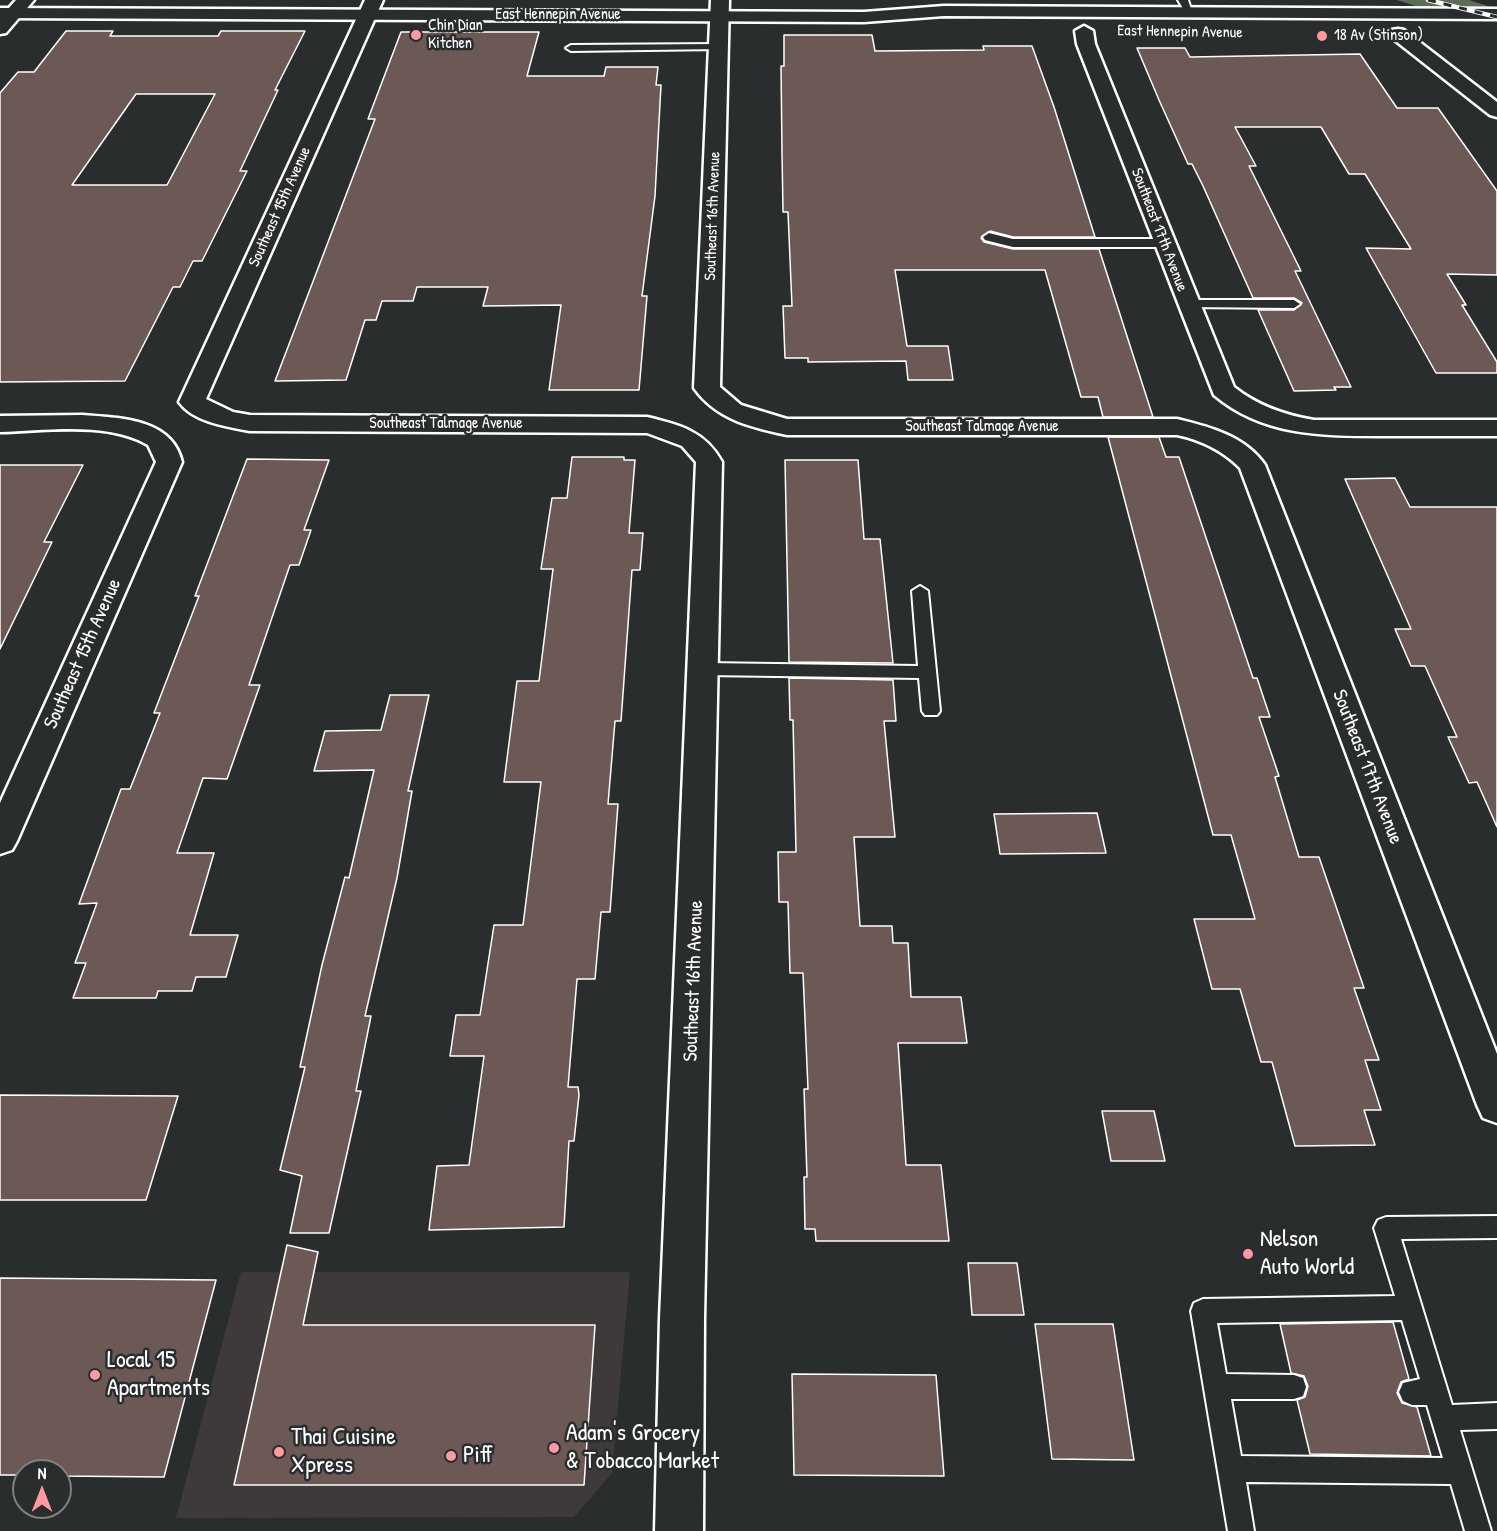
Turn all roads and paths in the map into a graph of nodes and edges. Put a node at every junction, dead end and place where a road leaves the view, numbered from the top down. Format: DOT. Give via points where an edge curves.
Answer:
graph roads {
  1 [pos="1340,0"];
  2 [pos="1186,6"];
  3 [pos="371,7"];
  4 [pos="720,7"];
  5 [pos="1374,7"];
  6 [pos="13,9"];
  7 [pos="1497,14"];
  8 [pos="864,16"];
  9 [pos="0,29"];
  10 [pos="1037,29"];
  11 [pos="1060,30"];
  12 [pos="1084,31"];
  13 [pos="1107,31"];
  14 [pos="1375,34"];
  15 [pos="1398,34"];
  16 [pos="1427,35"];
  17 [pos="719,47"];
  18 [pos="571,48"];
  19 [pos="1497,111"];
  20 [pos="989,237"];
  21 [pos="1164,243"];
  22 [pos="1188,304"];
  23 [pos="1294,304"];
  24 [pos="202,409"];
  25 [pos="741,415"];
  26 [pos="0,424"];
  27 [pos="1497,428"];
  28 [pos="691,438"];
  29 [pos="1222,441"];
  30 [pos="920,591"];
  31 [pos="705,669"];
  32 [pos="928,672"];
  33 [pos="931,711"];
  34 [pos="0,841"];
  35 [pos="1497,1105"];
  36 [pos="1497,1227"];
  37 [pos="1411,1308"];
  38 [pos="1216,1386"];
  39 [pos="1294,1387"];
  40 [pos="1497,1416"];
  41 [pos="1444,1418"];
  42 [pos="1231,1469"];
  43 [pos="1460,1471"];
  44 [pos="679,1531"];
  45 [pos="1241,1531"];
  46 [pos="1478,1531"];
  1 -- 5 [label="street"];
  2 -- 5 [label="street, East Hennepin Avenue"];
  2 -- 8 [label="street, East Hennepin Avenue"];
  3 -- 4 [label="street, East Hennepin Avenue"];
  3 -- 6 [label="street, East Hennepin Avenue"];
  3 -- 24 [label="street, Southeast 15th Avenue" via="199,385 192,402"];
  4 -- 8 [label="street, East Hennepin Avenue"];
  4 -- 17 [label="street, Southeast 16th Avenue"];
  5 -- 7 [label="street, East Hennepin Avenue"];
  5 -- 15 [label="street"];
  6 -- 9 [label="street"];
  8 -- 10 [label="street, East Hennepin Avenue"];
  11 -- 12 [label="street, East Hennepin Avenue"];
  12 -- 13 [label="street, East Hennepin Avenue"];
  12 -- 21 [label="street, Southeast 17th Avenue"];
  14 -- 15 [label="street"];
  15 -- 16 [label="street"];
  15 -- 19 [label="street"];
  17 -- 18 [label="lane"];
  17 -- 25 [label="street, Southeast 16th Avenue" via="707,387 715,400"];
  20 -- 21 [label="lane" via="1013,243"];
  21 -- 22 [label="street, Southeast 17th Avenue"];
  22 -- 23 [label="lane"];
  22 -- 27 [label="street, Southeast 17th Avenue" via="1223,390 1241,406 1257,413 1314,428"];
  24 -- 28 [label="street, Southeast Talmage Avenue" via="250,423 647,425"];
  25 -- 29 [label="street, Southeast Talmage Avenue" via="787,427 1177,427"];
  26 -- 34 [label="street, Southeast 15th Avenue" via="114,424 156,438 167,449 170,462"];
  28 -- 31 [label="street, Southeast 16th Avenue" via="703,448 710,462"];
  29 -- 35 [label="street, Southeast 17th Avenue" via="1252,465"];
  30 -- 32 [label="lane"];
  31 -- 32 [label="lane"];
  31 -- 44 [label="street, Southeast 16th Avenue" via="682,1318"];
  32 -- 33 [label="lane"];
  36 -- 37 [label="lane" via="1386,1228"];
  37 -- 38 [label="lane" via="1203,1311"];
  37 -- 41 [label="lane" via="1424,1392"];
  38 -- 39 [label="lane"];
  38 -- 42 [label="lane"];
  40 -- 41 [label="lane"];
  41 -- 43 [label="lane"];
  42 -- 43 [label="lane"];
  42 -- 45 [label="lane"];
  43 -- 46 [label="lane"];
}
